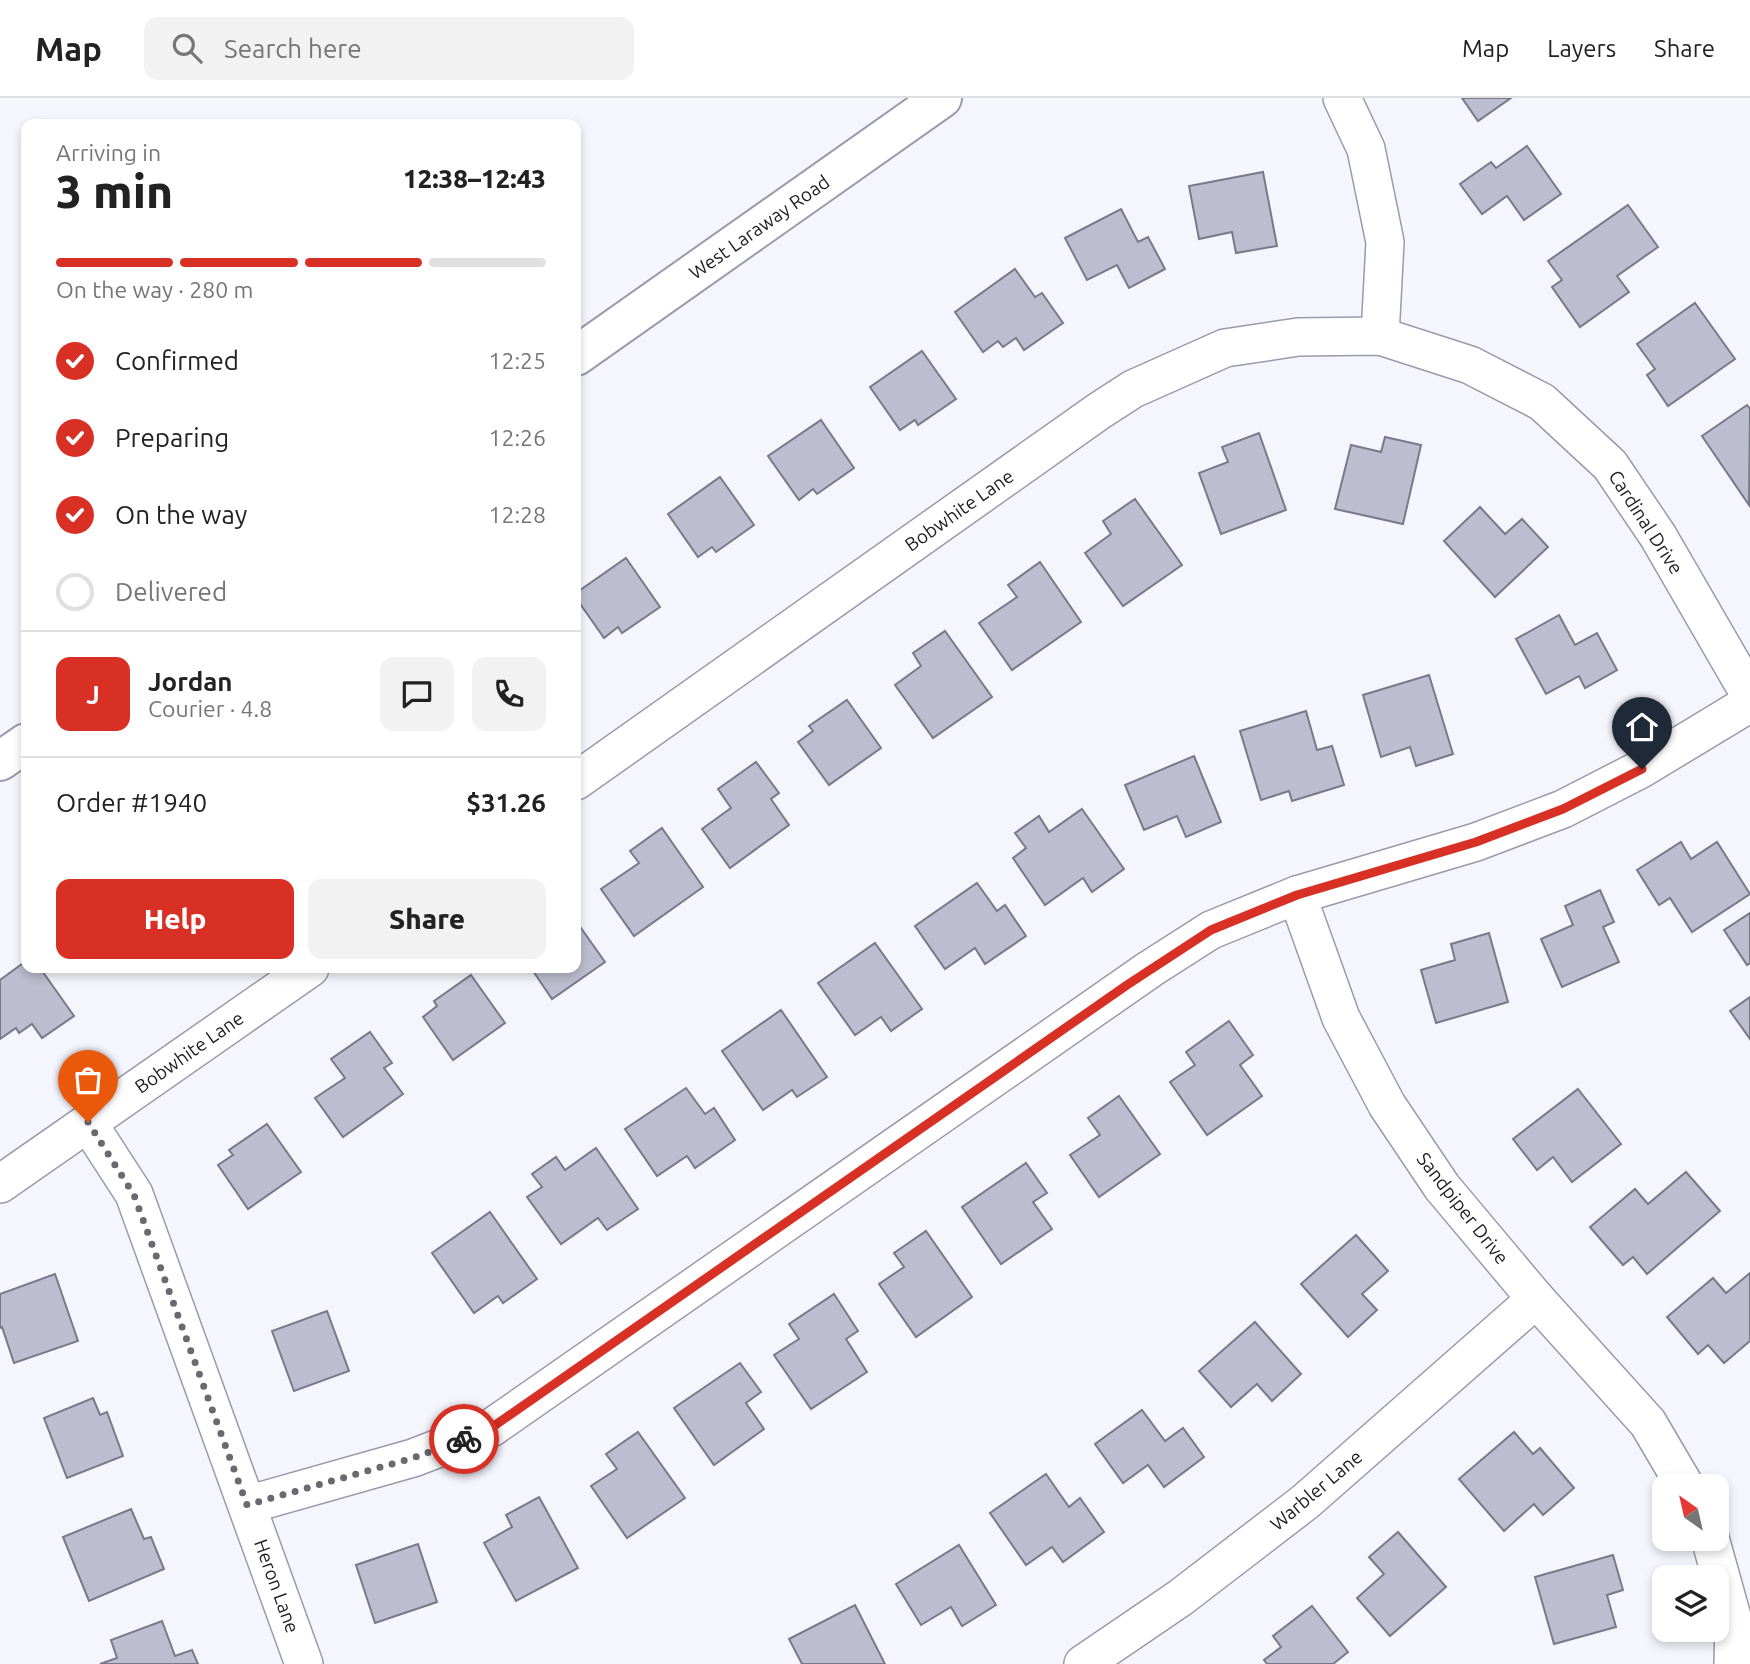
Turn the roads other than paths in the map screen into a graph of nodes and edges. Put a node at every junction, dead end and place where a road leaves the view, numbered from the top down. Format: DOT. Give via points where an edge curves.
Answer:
graph roads {
  1 [pos="942,98"];
  2 [pos="1342,98"];
  3 [pos="1380,336"];
  4 [pos="581,352"];
  5 [pos="1750,695"];
  6 [pos="1750,703"];
  7 [pos="21,746"];
  8 [pos="0,761"];
  9 [pos="581,777"];
  10 [pos="1297,895"];
  11 [pos="303,973"];
  12 [pos="88,1122"];
  13 [pos="0,1184"];
  14 [pos="1536,1299"];
  15 [pos="1678,1474"];
  16 [pos="247,1505"];
  17 [pos="1714,1551"];
  18 [pos="304,1664"];
  19 [pos="1083,1664"];
  20 [pos="1733,1664"];
  1 -- 4 [label="main road, West Laraway Road"];
  2 -- 3 [label="street" via="1366,149 1385,243"];
  3 -- 5 [label="street, Cardinal Drive" via="1470,365 1542,402 1610,465 1658,536"];
  3 -- 9 [label="street, Bobwhite Lane" via="1298,337 1225,348 1133,389"];
  6 -- 10 [label="street" via="1642,769 1563,809 1476,842"];
  7 -- 8 [label="main road"];
  10 -- 14 [label="street, Sandpiper Drive" via="1341,1018 1387,1105 1442,1187"];
  10 -- 16 [label="street" via="1211,930 1150,969 491,1428 413,1458"];
  11 -- 12 [label="street, Bobwhite Lane"];
  12 -- 13 [label="street, Bobwhite Lane"];
  12 -- 16 [label="street, Heron Lane" via="134,1195"];
  14 -- 15 [label="street, Sandpiper Drive" via="1648,1423"];
  14 -- 19 [label="street, Warbler Lane" via="1305,1502 1180,1598"];
  16 -- 18 [label="street, Heron Lane"];
  17 -- 20 [label="street" via="1734,1624"];
}
